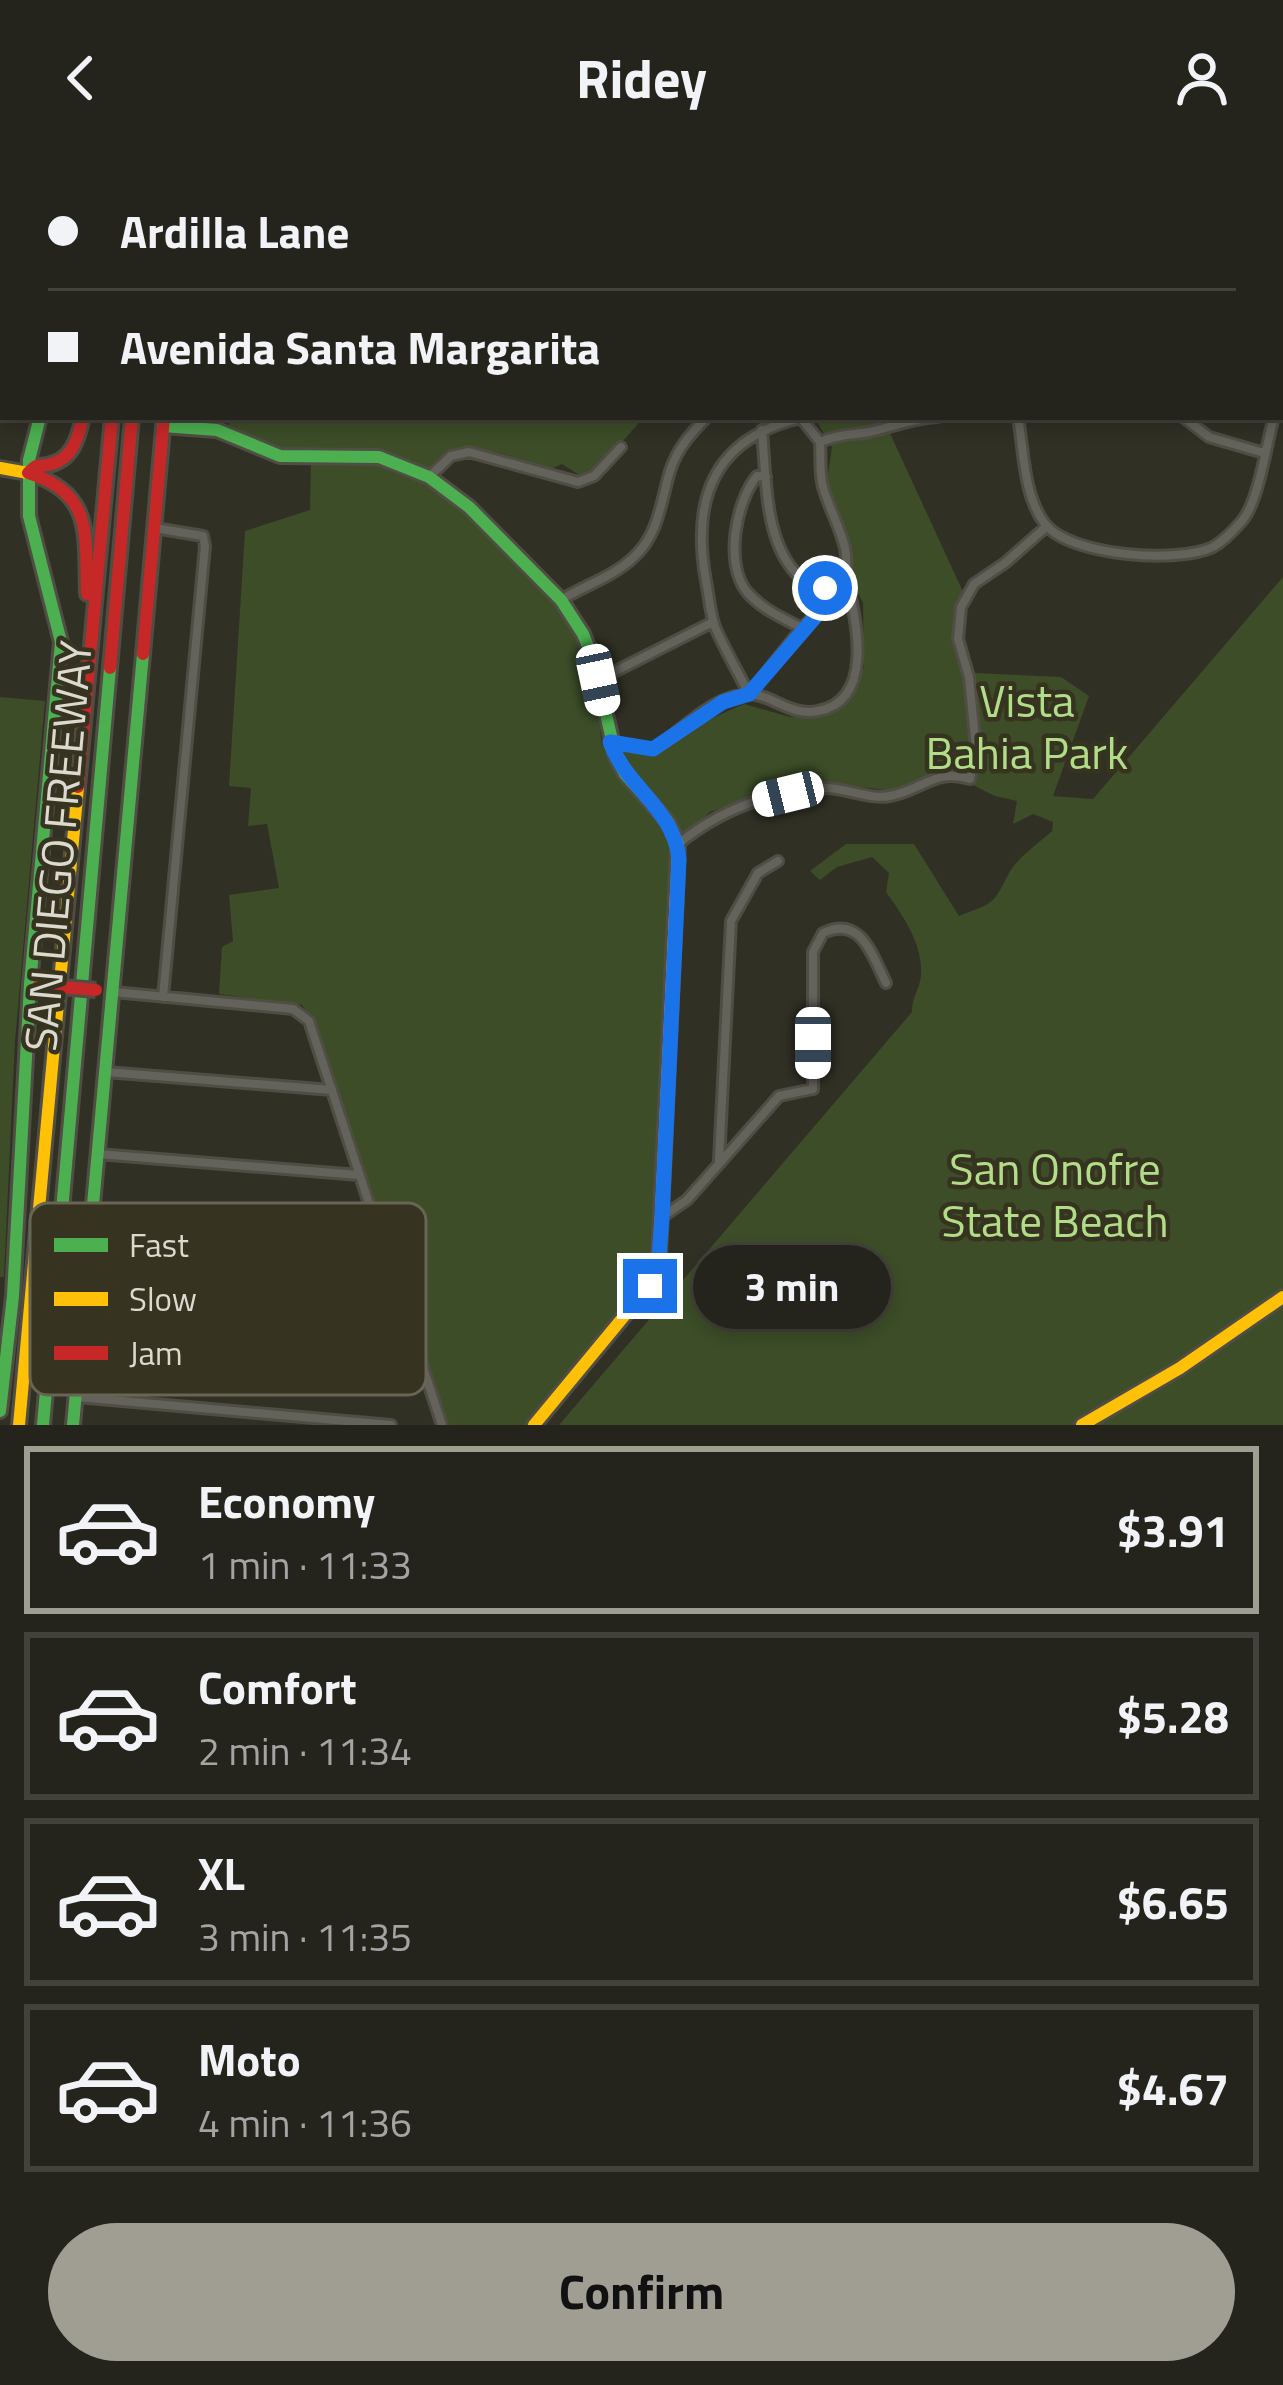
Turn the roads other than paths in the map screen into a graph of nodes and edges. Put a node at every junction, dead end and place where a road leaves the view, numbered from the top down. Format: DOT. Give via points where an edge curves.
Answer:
graph roads {
  1 [pos="39,420"];
  2 [pos="82,420"];
  3 [pos="112,420"];
  4 [pos="132,420"];
  5 [pos="705,420"];
  6 [pos="794,420"];
  7 [pos="803,420"];
  8 [pos="904,420"];
  9 [pos="1018,420"];
  10 [pos="1187,420"];
  11 [pos="1273,420"];
  12 [pos="164,422"];
  13 [pos="762,430"];
  14 [pos="820,442"];
  15 [pos="621,447"];
  16 [pos="1264,453"];
  17 [pos="0,467"];
  18 [pos="28,472"];
  19 [pos="429,477"];
  20 [pos="766,477"];
  21 [pos="1047,526"];
  22 [pos="154,528"];
  23 [pos="848,584"];
  24 [pos="834,595"];
  25 [pos="561,600"];
  26 [pos="713,622"];
  27 [pos="802,628"];
  28 [pos="91,638"];
  29 [pos="598,680"];
  30 [pos="749,694"];
  31 [pos="610,742"];
  32 [pos="678,844"];
  33 [pos="778,861"];
  34 [pos="886,982"];
  35 [pos="35,984"];
  36 [pos="112,992"];
  37 [pos="164,997"];
  38 [pos="105,1072"];
  39 [pos="332,1090"];
  40 [pos="97,1154"];
  41 [pos="718,1163"];
  42 [pos="359,1175"];
  43 [pos="39,1203"];
  44 [pos="63,1203"];
  45 [pos="93,1203"];
  46 [pos="368,1203"];
  47 [pos="662,1216"];
  48 [pos="1283,1298"];
  49 [pos="30,1305"];
  50 [pos="426,1375"];
  51 [pos="46,1395"];
  52 [pos="75,1396"];
  53 [pos="0,1411"];
  54 [pos="19,1425"];
  55 [pos="43,1425"];
  56 [pos="73,1425"];
  57 [pos="392,1425"];
  58 [pos="442,1425"];
  59 [pos="533,1425"];
  60 [pos="1082,1425"];
  1 -- 18 [label="main road"];
  2 -- 18 [label="main road" via="72,452"];
  3 -- 28 [label="main road, SAN DIEGO FREEWAY"];
  4 -- 44 [label="main road, SAN DIEGO FREEWAY"];
  5 -- 25 [label="street" via="678,454 660,515 636,556"];
  6 -- 13 [label="street"];
  7 -- 14 [label="street"];
  8 -- 14 [label="street"];
  9 -- 21 [label="street" via="1030,495"];
  10 -- 16 [label="street" via="1209,437"];
  11 -- 16 [label="street"];
  12 -- 19 [label="main road" via="217,430 280,456 379,457"];
  12 -- 22 [label="main road"];
  13 -- 20 [label="street"];
  13 -- 26 [label="street" via="718,466 705,502 700,550"];
  14 -- 23 [label="street" via="821,482 845,549"];
  15 -- 19 [label="street" via="578,482 469,452 451,455"];
  16 -- 21 [label="street" via="1244,519 1214,546 1183,555 1098,551"];
  17 -- 18 [label="main road"];
  18 -- 28 [label="main road" via="75,500"];
  18 -- 35 [label="main road" via="29,516 61,642"];
  19 -- 25 [label="main road"];
  20 -- 24 [label="street" via="784,556 795,574"];
  20 -- 27 [label="street" via="757,476 740,500 738,572 765,609"];
  21 -- 32 [label="street" via="974,584 961,607 958,639 976,749 970,779 952,773 880,797 827,788 788,794 723,813"];
  22 -- 36 [label="main road"];
  22 -- 37 [label="street" via="195,532 205,546"];
  23 -- 24 [label="street"];
  23 -- 30 [label="street" via="856,674 846,694 831,707 794,712"];
  24 -- 27 [label="street"];
  25 -- 29 [label="main road"];
  26 -- 29 [label="street"];
  26 -- 30 [label="street"];
  27 -- 30 [label="street"];
  28 -- 43 [label="main road, SAN DIEGO FREEWAY"];
  29 -- 31 [label="main road"];
  30 -- 31 [label="street" via="653,749"];
  31 -- 32 [label="main road"];
  32 -- 47 [label="main road"];
  33 -- 41 [label="street" via="758,874 731,921"];
  34 -- 41 [label="street" via="854,930 833,928 817,940 813,1089 779,1096"];
  35 -- 36 [label="main road, bridge"];
  35 -- 53 [label="main road"];
  36 -- 37 [label="street"];
  36 -- 38 [label="main road"];
  37 -- 39 [label="street" via="303,1014"];
  38 -- 39 [label="street"];
  38 -- 40 [label="main road"];
  39 -- 42 [label="street"];
  40 -- 42 [label="street"];
  40 -- 45 [label="main road"];
  41 -- 47 [label="street" via="687,1201"];
  42 -- 46 [label="street"];
  47 -- 59 [label="main road" via="650,1286"];
  48 -- 60 [label="main road"];
  49 -- 54 [label="main road, SAN DIEGO FREEWAY"];
  50 -- 58 [label="street"];
  51 -- 55 [label="main road, SAN DIEGO FREEWAY"];
  52 -- 56 [label="main road"];
  52 -- 57 [label="street"];
}
